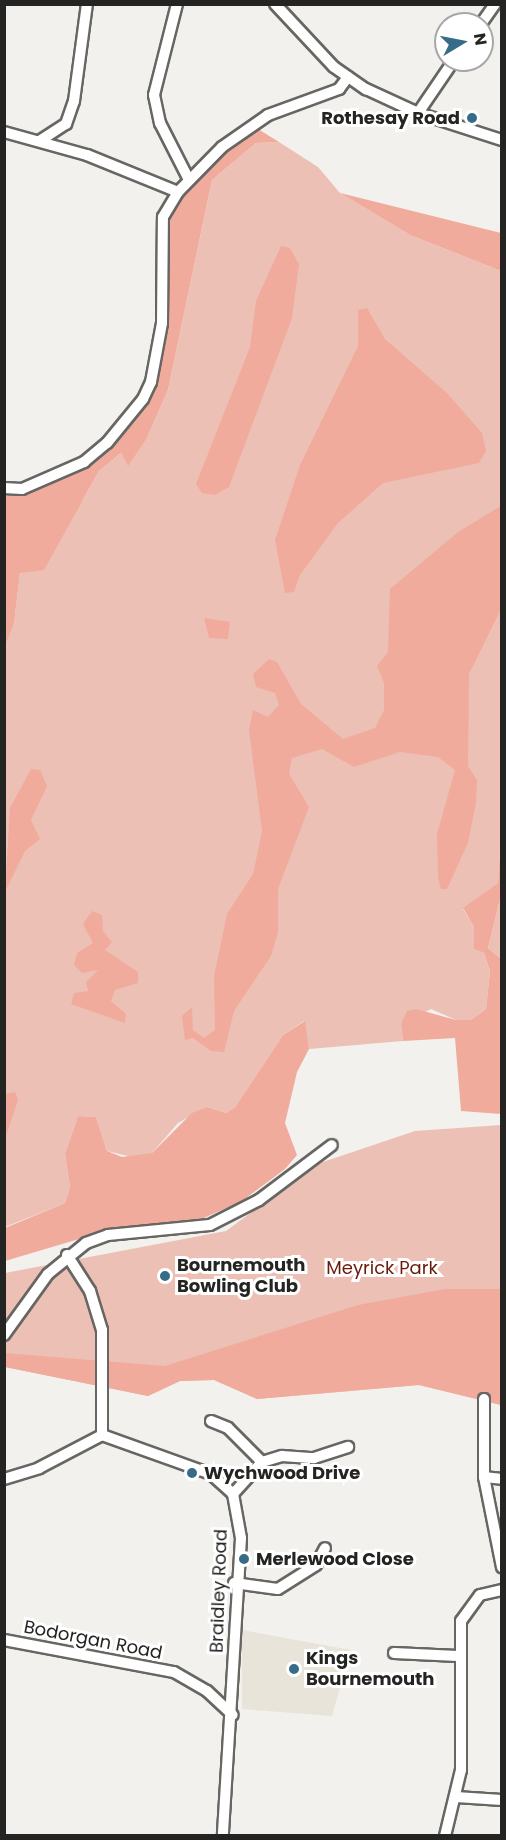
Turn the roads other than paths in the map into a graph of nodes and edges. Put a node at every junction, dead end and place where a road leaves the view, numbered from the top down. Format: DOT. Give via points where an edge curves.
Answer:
graph roads {
  1 [pos="87,4"];
  2 [pos="177,4"];
  3 [pos="275,4"];
  4 [pos="446,72"];
  5 [pos="348,77"];
  6 [pos="418,113"];
  7 [pos="4,132"];
  8 [pos="41,140"];
  9 [pos="501,140"];
  10 [pos="189,180"];
  11 [pos="178,192"];
  12 [pos="4,488"];
  13 [pos="332,1145"];
  14 [pos="68,1255"];
  15 [pos="4,1335"];
  16 [pos="484,1399"];
  17 [pos="211,1421"];
  18 [pos="102,1435"];
  19 [pos="348,1447"];
  20 [pos="262,1462"];
  21 [pos="484,1477"];
  22 [pos="4,1479"];
  23 [pos="501,1479"];
  24 [pos="233,1494"];
  25 [pos="325,1548"];
  26 [pos="501,1567"];
  27 [pos="234,1583"];
  28 [pos="501,1590"];
  29 [pos="4,1640"];
  30 [pos="394,1653"];
  31 [pos="458,1656"];
  32 [pos="233,1715"];
  33 [pos="456,1797"];
  34 [pos="501,1800"];
  35 [pos="223,1836"];
  36 [pos="445,1836"];
  1 -- 8 [label="street" via="74,102 66,124"];
  2 -- 10 [label="street" via="154,95 160,123"];
  3 -- 5 [label="street"];
  4 -- 6 [label="street"];
  5 -- 6 [label="street"];
  5 -- 10 [label="street" via="339,89 268,115 222,147"];
  6 -- 9 [label="street"];
  7 -- 8 [label="street"];
  8 -- 11 [label="street"];
  10 -- 11 [label="street"];
  11 -- 12 [label="street" via="163,217 162,323 151,382 142,399 106,443 84,462 22,489"];
  13 -- 14 [label="street" via="259,1200 210,1225 108,1235"];
  14 -- 15 [label="street"];
  14 -- 18 [label="street" via="97,1310"];
  16 -- 21 [label="street"];
  17 -- 20 [label="street" via="228,1428"];
  18 -- 22 [label="street"];
  18 -- 24 [label="street" via="211,1474"];
  19 -- 20 [label="street" via="315,1458 282,1456"];
  20 -- 24 [label="street"];
  21 -- 23 [label="street"];
  21 -- 26 [label="street"];
  24 -- 27 [label="street, Braidley Road" via="241,1538"];
  25 -- 27 [label="street" via="316,1564 278,1589"];
  27 -- 32 [label="street, Braidley Road"];
  28 -- 31 [label="street" via="480,1595 465,1611"];
  29 -- 32 [label="street, Bodorgan Road" via="174,1672 207,1691"];
  30 -- 31 [label="street"];
  31 -- 33 [label="street" via="462,1745"];
  32 -- 35 [label="street, Braidley Road"];
  33 -- 34 [label="street"];
  33 -- 36 [label="street"];
}
